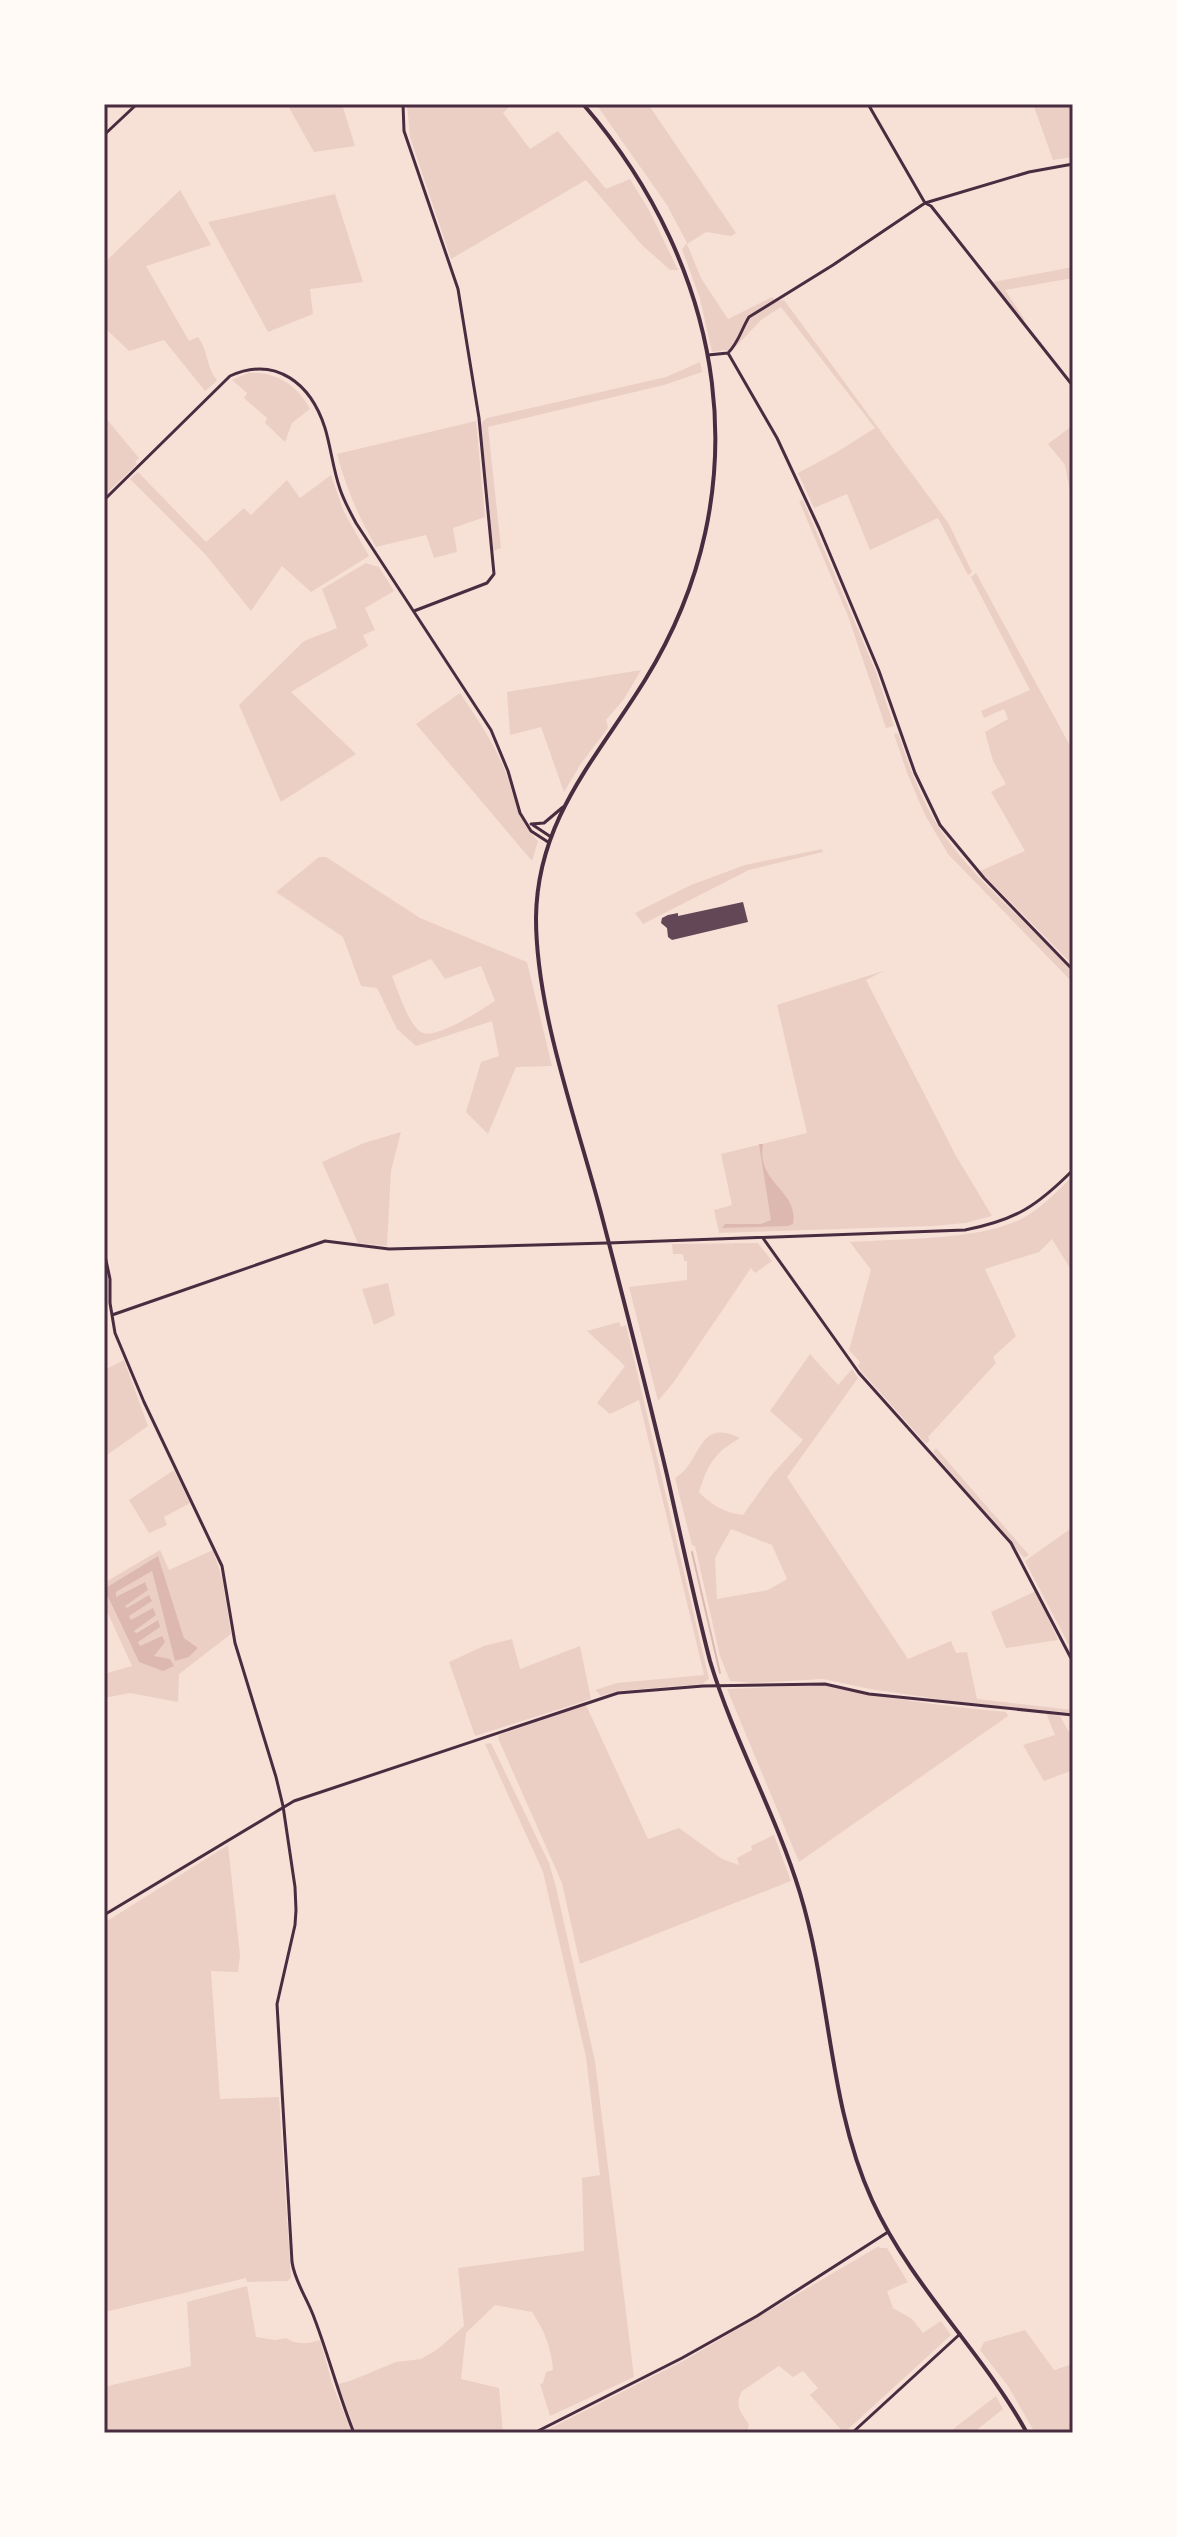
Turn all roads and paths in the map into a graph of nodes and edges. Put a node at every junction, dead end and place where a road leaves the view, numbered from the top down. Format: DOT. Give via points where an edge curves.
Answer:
graph roads {
  1 [pos="137,104"];
  2 [pos="403,104"];
  3 [pos="583,104"];
  4 [pos="868,104"];
  5 [pos="104,135"];
  6 [pos="1073,164"];
  7 [pos="925,203"];
  8 [pos="728,353"];
  9 [pos="708,355"];
  10 [pos="1073,386"];
  11 [pos="104,500"];
  12 [pos="414,611"];
  13 [pos="566,804"];
  14 [pos="526,822"];
  15 [pos="531,824"];
  16 [pos="550,840"];
  17 [pos="1073,970"];
  18 [pos="1073,1170"];
  19 [pos="763,1238"];
  20 [pos="608,1243"];
  21 [pos="104,1251"];
  22 [pos="112,1315"];
  23 [pos="1073,1662"];
  24 [pos="717,1686"];
  25 [pos="1073,1715"];
  26 [pos="283,1806"];
  27 [pos="104,1915"];
  28 [pos="888,2232"];
  29 [pos="960,2334"];
  30 [pos="354,2433"];
  31 [pos="534,2433"];
  32 [pos="852,2433"];
  33 [pos="1027,2433"];
  1 -- 5 [label="street"];
  2 -- 12 [label="street" via="404,131 458,289 479,418 494,574 487,583"];
  3 -- 9 [label="main road" via="630,164 677,250"];
  4 -- 7 [label="street"];
  6 -- 7 [label="street"];
  7 -- 8 [label="street" via="749,317"];
  7 -- 10 [label="street"];
  8 -- 9 [label="street"];
  8 -- 17 [label="street" via="777,438 819,528 940,825"];
  9 -- 13 [label="main road" via="714,465 696,570 669,638"];
  11 -- 12 [label="street" via="230,376 253,368 282,373 308,395 319,413 348,508"];
  12 -- 14 [label="street" via="491,730"];
  13 -- 15 [label="street" via="544,823"];
  13 -- 16 [label="main road"];
  14 -- 15 [label="street"];
  14 -- 16 [label="street" via="531,831"];
  15 -- 16 [label="street"];
  16 -- 20 [label="main road" via="537,896 539,967"];
  18 -- 19 [label="street" via="1036,1205 985,1226"];
  19 -- 20 [label="street"];
  19 -- 23 [label="street" via="859,1373 1011,1543"];
  20 -- 22 [label="street" via="389,1249 325,1241"];
  20 -- 24 [label="main road"];
  21 -- 22 [label="street"];
  22 -- 26 [label="street" via="144,1402 222,1566 235,1643"];
  24 -- 25 [label="street" via="825,1684 869,1694"];
  24 -- 26 [label="street" via="618,1693"];
  24 -- 28 [label="main road" via="801,1894 845,2124"];
  26 -- 27 [label="street"];
  26 -- 30 [label="street" via="296,1910 277,2004 292,2262"];
  28 -- 29 [label="main road"];
  28 -- 31 [label="street" via="757,2316"];
  29 -- 32 [label="street"];
  29 -- 33 [label="main road"];
}
